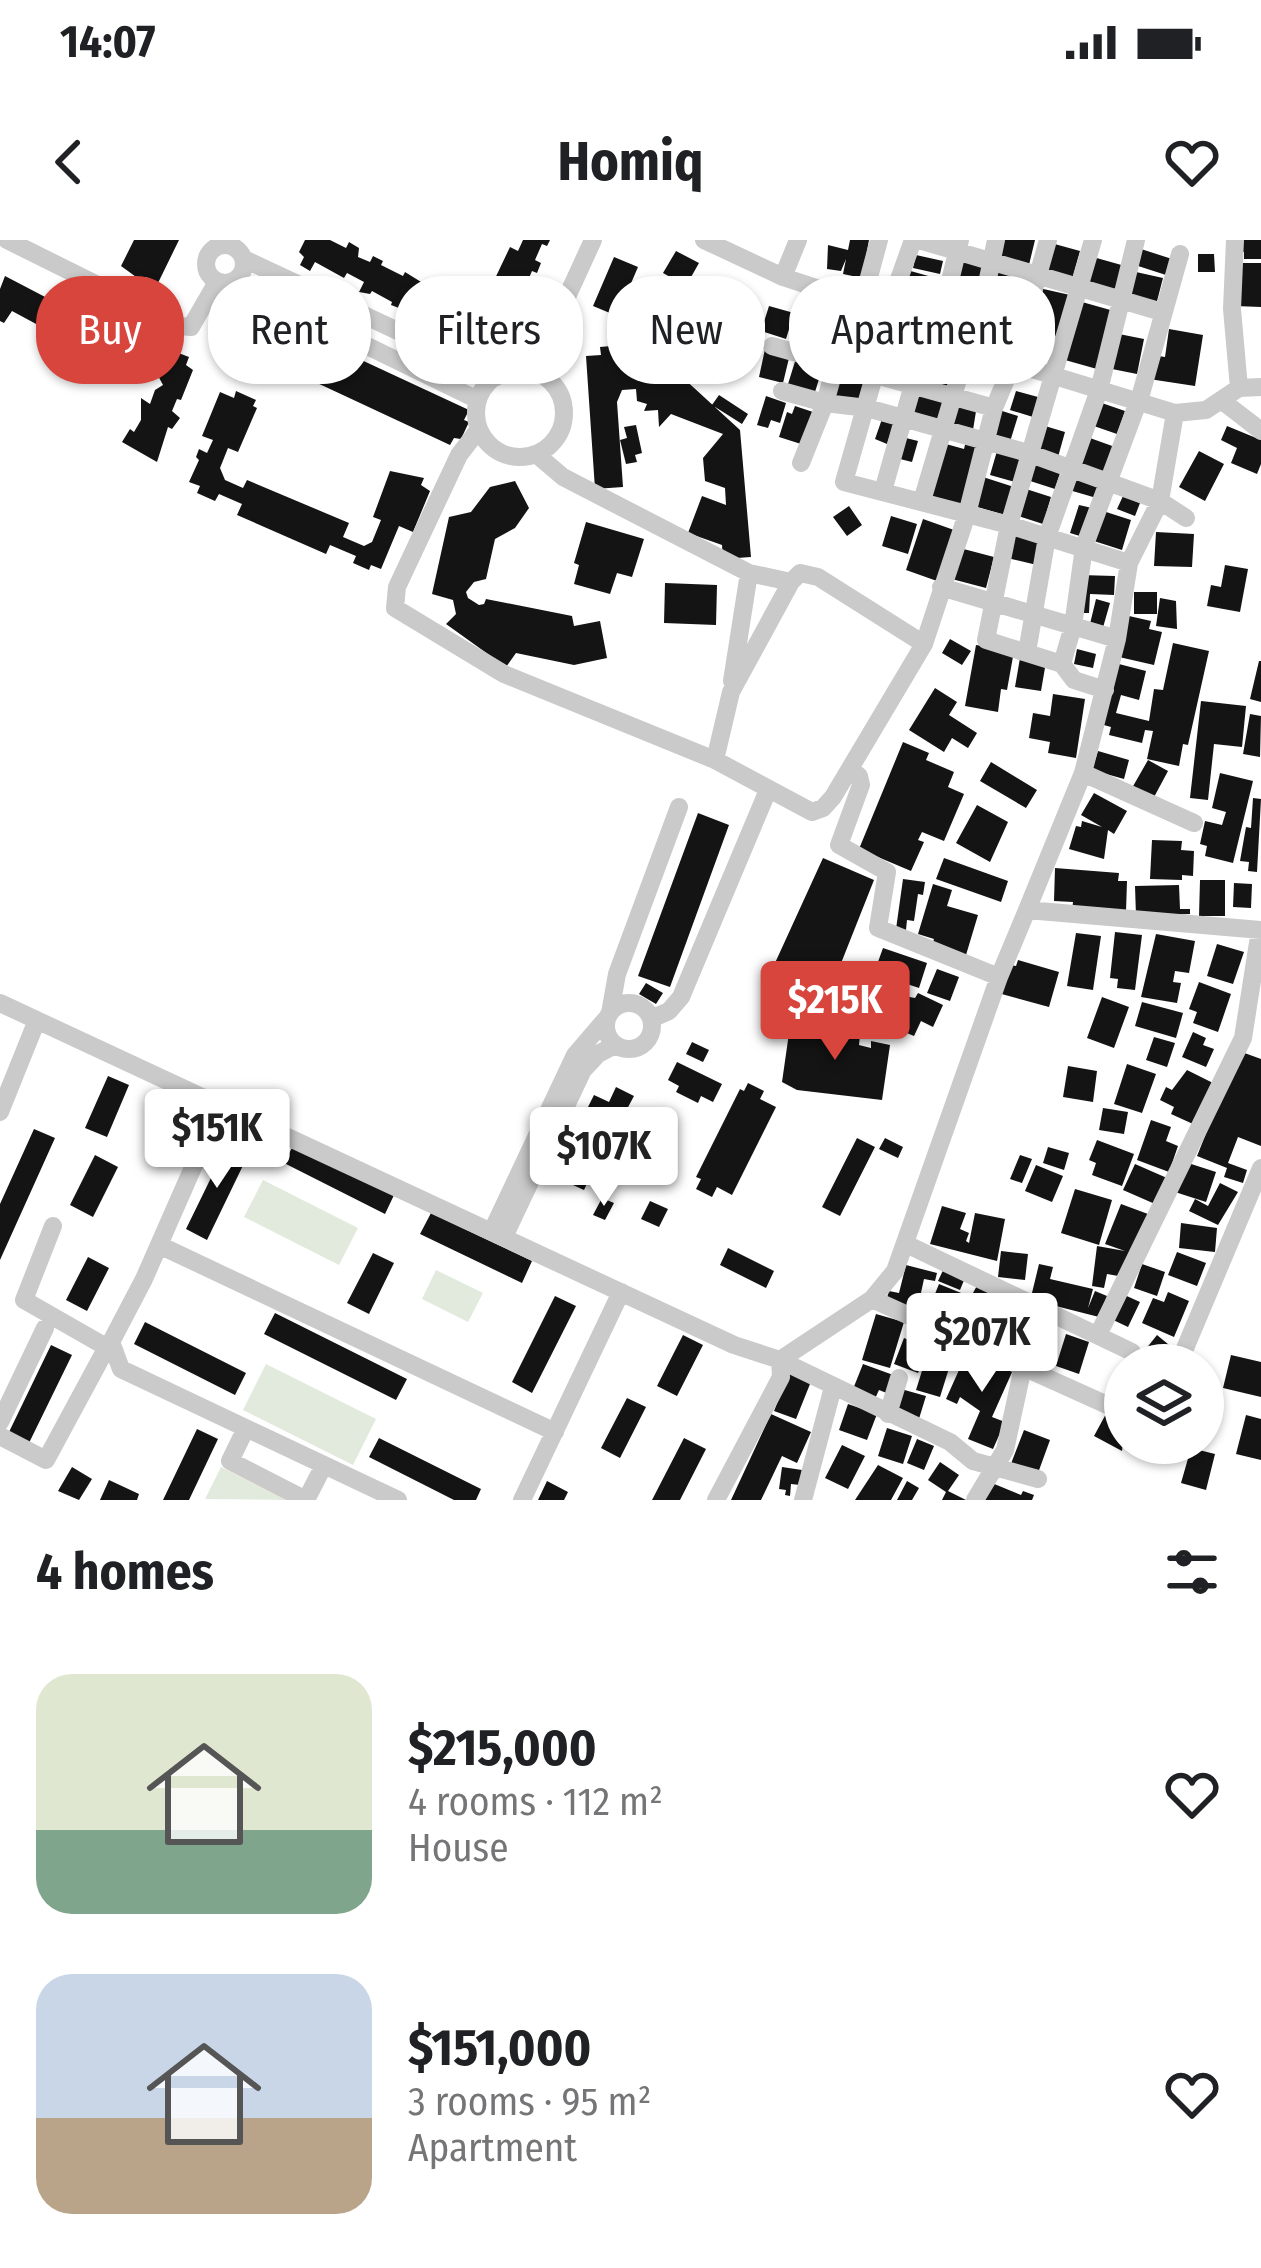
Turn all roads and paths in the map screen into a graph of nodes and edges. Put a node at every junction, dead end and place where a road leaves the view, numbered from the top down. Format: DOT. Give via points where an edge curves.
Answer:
graph roads {
  1 [pos="7,240"];
  2 [pos="593,240"];
  3 [pos="704,240"];
  4 [pos="798,240"];
  5 [pos="879,240"];
  6 [pos="916,240"];
  7 [pos="996,240"];
  8 [pos="1048,240"];
  9 [pos="1094,240"];
  10 [pos="1136,240"];
  11 [pos="1234,240"];
  12 [pos="959,246"];
  13 [pos="236,247"];
  14 [pos="1180,254"];
  15 [pos="990,261"];
  16 [pos="1036,274"];
  17 [pos="210,276"];
  18 [pos="577,276"];
  19 [pos="866,276"];
  20 [pos="901,276"];
  21 [pos="950,276"];
  22 [pos="987,276"];
  23 [pos="783,277"];
  24 [pos="789,279"];
  25 [pos="1081,290"];
  26 [pos="1119,299"];
  27 [pos="208,307"];
  28 [pos="1162,312"];
  29 [pos="395,326"];
  30 [pos="772,346"];
  31 [pos="371,350"];
  32 [pos="789,350"];
  33 [pos="1055,364"];
  34 [pos="1055,374"];
  35 [pos="491,384"];
  36 [pos="551,384"];
  37 [pos="829,384"];
  38 [pos="871,384"];
  39 [pos="914,384"];
  40 [pos="958,384"];
  41 [pos="1004,384"];
  42 [pos="1049,384"];
  43 [pos="1261,387"];
  44 [pos="1239,388"];
  45 [pos="1099,390"];
  46 [pos="782,391"];
  47 [pos="954,397"];
  48 [pos="478,400"];
  49 [pos="1220,400"];
  50 [pos="1139,401"];
  51 [pos="825,403"];
  52 [pos="866,408"];
  53 [pos="994,408"];
  54 [pos="1175,413"];
  55 [pos="902,420"];
  56 [pos="479,429"];
  57 [pos="945,430"];
  58 [pos="1261,431"];
  59 [pos="986,444"];
  60 [pos="1028,453"];
  61 [pos="536,454"];
  62 [pos="801,463"];
  63 [pos="1070,468"];
  64 [pos="1112,482"];
  65 [pos="883,491"];
  66 [pos="922,501"];
  67 [pos="1160,501"];
  68 [pos="967,514"];
  69 [pos="1186,518"];
  70 [pos="1009,526"];
  71 [pos="1047,537"];
  72 [pos="1084,547"];
  73 [pos="1129,563"];
  74 [pos="749,573"];
  75 [pos="791,582"];
  76 [pos="941,587"];
  77 [pos="996,604"];
  78 [pos="1036,615"];
  79 [pos="1073,626"];
  80 [pos="1117,639"];
  81 [pos="924,644"];
  82 [pos="1027,652"];
  83 [pos="1062,664"];
  84 [pos="1105,689"];
  85 [pos="730,692"];
  86 [pos="715,760"];
  87 [pos="850,769"];
  88 [pos="1083,773"];
  89 [pos="768,790"];
  90 [pos="680,806"];
  91 [pos="1195,823"];
  92 [pos="1027,910"];
  93 [pos="1260,930"];
  94 [pos="999,977"];
  95 [pos="0,1003"];
  96 [pos="608,1016"];
  97 [pos="651,1019"];
  98 [pos="37,1020"];
  99 [pos="1252,1040"];
  100 [pos="615,1045"];
  101 [pos="2,1101"];
  102 [pos="220,1106"];
  103 [pos="1261,1168"];
  104 [pos="1256,1188"];
  105 [pos="53,1226"];
  106 [pos="498,1234"];
  107 [pos="159,1244"];
  108 [pos="906,1244"];
  109 [pos="621,1292"];
  110 [pos="872,1299"];
  111 [pos="45,1328"];
  112 [pos="1099,1333"];
  113 [pos="1118,1344"];
  114 [pos="1187,1344"];
  115 [pos="111,1349"];
  116 [pos="780,1360"];
  117 [pos="1023,1367"];
  118 [pos="899,1378"];
  119 [pos="833,1387"];
  120 [pos="1104,1404"];
  121 [pos="888,1414"];
  122 [pos="0,1422"];
  123 [pos="246,1428"];
  124 [pos="555,1432"];
  125 [pos="0,1436"];
  126 [pos="324,1465"];
  127 [pos="994,1467"];
  128 [pos="1038,1479"];
  129 [pos="398,1500"];
  130 [pos="522,1500"];
  131 [pos="716,1500"];
  132 [pos="803,1500"];
  133 [pos="975,1500"];
  1 -- 27 [label="street" via="180,326 191,327"];
  2 -- 18 [label="street"];
  3 -- 23 [label="street"];
  4 -- 23 [label="street"];
  5 -- 19 [label="street"];
  6 -- 12 [label="street"];
  6 -- 20 [label="street"];
  7 -- 15 [label="street"];
  8 -- 16 [label="street"];
  9 -- 25 [label="street"];
  10 -- 26 [label="street"];
  11 -- 44 [label="street"];
  12 -- 15 [label="street"];
  12 -- 21 [label="street"];
  13 -- 17 [label="street" via="216,247 206,260"];
  13 -- 29 [label="street"];
  14 -- 28 [label="street"];
  15 -- 16 [label="street"];
  15 -- 22 [label="street"];
  16 -- 25 [label="street"];
  23 -- 24 [label="street"];
  25 -- 26 [label="street"];
  25 -- 33 [label="street"];
  26 -- 28 [label="street"];
  26 -- 45 [label="street"];
  28 -- 50 [label="street"];
  30 -- 32 [label="street"];
  31 -- 48 [label="street"];
  34 -- 45 [label="street"];
  35 -- 48 [label="street"];
  36 -- 61 [label="street" via="564,407 558,435"];
  37 -- 51 [label="street"];
  38 -- 52 [label="street"];
  39 -- 47 [label="street"];
  39 -- 55 [label="street"];
  40 -- 47 [label="street"];
  41 -- 53 [label="street"];
  42 -- 60 [label="street"];
  43 -- 44 [label="street"];
  44 -- 49 [label="street"];
  45 -- 50 [label="street"];
  45 -- 63 [label="street"];
  46 -- 51 [label="street"];
  47 -- 53 [label="street"];
  47 -- 57 [label="street"];
  48 -- 56 [label="street"];
  49 -- 54 [label="street"];
  49 -- 58 [label="street"];
  50 -- 54 [label="street"];
  50 -- 64 [label="street"];
  51 -- 52 [label="street"];
  51 -- 62 [label="street"];
  52 -- 55 [label="street"];
  52 -- 65 [label="street" via="844,482"];
  53 -- 59 [label="street"];
  54 -- 67 [label="street"];
  55 -- 57 [label="street"];
  55 -- 65 [label="street"];
  56 -- 61 [label="street" via="507,455"];
  56 -- 86 [label="street" via="397,587 395,608 504,674"];
  57 -- 59 [label="street"];
  57 -- 66 [label="street"];
  59 -- 60 [label="street"];
  59 -- 68 [label="street"];
  60 -- 63 [label="street"];
  60 -- 70 [label="street"];
  61 -- 74 [label="street" via="563,477"];
  63 -- 64 [label="street"];
  63 -- 71 [label="street"];
  64 -- 67 [label="street"];
  64 -- 72 [label="street"];
  65 -- 66 [label="street"];
  66 -- 68 [label="street"];
  67 -- 69 [label="street"];
  67 -- 73 [label="street"];
  68 -- 70 [label="street"];
  68 -- 76 [label="street"];
  70 -- 71 [label="street"];
  70 -- 77 [label="street"];
  71 -- 72 [label="street"];
  71 -- 78 [label="street"];
  72 -- 73 [label="street"];
  72 -- 79 [label="street"];
  73 -- 80 [label="street"];
  74 -- 75 [label="street"];
  74 -- 85 [label="street"];
  75 -- 81 [label="street" via="800,573 818,577"];
  75 -- 85 [label="street"];
  76 -- 77 [label="street"];
  76 -- 81 [label="street"];
  77 -- 78 [label="street"];
  77 -- 82 [label="street" via="986,640"];
  78 -- 79 [label="street"];
  78 -- 82 [label="street"];
  79 -- 80 [label="street"];
  79 -- 83 [label="street"];
  80 -- 84 [label="street"];
  81 -- 87 [label="street"];
  82 -- 83 [label="street"];
  83 -- 84 [label="street" via="1074,680"];
  84 -- 88 [label="street"];
  85 -- 86 [label="street"];
  86 -- 89 [label="street"];
  87 -- 89 [label="street" via="812,812"];
  87 -- 94 [label="street" via="861,785 839,845 886,872 878,928"];
  88 -- 91 [label="street"];
  88 -- 92 [label="street"];
  89 -- 97 [label="street" via="681,997"];
  90 -- 96 [label="street" via="616,974"];
  92 -- 93 [label="street"];
  92 -- 94 [label="street"];
  93 -- 99 [label="street"];
  94 -- 108 [label="street"];
  95 -- 98 [label="street"];
  96 -- 97 [label="street" via="628,1003"];
  96 -- 100 [label="street" via="606,1034"];
  96 -- 106 [label="street" via="575,1055"];
  97 -- 100 [label="street" via="643,1045"];
  98 -- 101 [label="street"];
  98 -- 102 [label="street"];
  99 -- 112 [label="street"];
  100 -- 106 [label="street" via="583,1070"];
  102 -- 106 [label="street"];
  102 -- 107 [label="street"];
  103 -- 104 [label="street"];
  104 -- 114 [label="street"];
  105 -- 115 [label="street" via="23,1300"];
  106 -- 109 [label="street"];
  107 -- 115 [label="street"];
  107 -- 124 [label="street"];
  108 -- 110 [label="street"];
  108 -- 112 [label="street"];
  109 -- 116 [label="street"];
  109 -- 124 [label="street"];
  110 -- 116 [label="street"];
  110 -- 117 [label="street"];
  111 -- 122 [label="street"];
  112 -- 113 [label="street"];
  115 -- 123 [label="street" via="121,1369"];
  115 -- 125 [label="street" via="46,1460"];
  116 -- 119 [label="street"];
  116 -- 131 [label="street" via="781,1377"];
  117 -- 120 [label="street"];
  117 -- 127 [label="street"];
  118 -- 121 [label="street"];
  119 -- 121 [label="street"];
  119 -- 132 [label="street"];
  121 -- 127 [label="street"];
  123 -- 126 [label="street"];
  123 -- 126 [label="street" via="230,1461 306,1500"];
  124 -- 130 [label="street"];
  126 -- 129 [label="street"];
  127 -- 128 [label="street"];
  127 -- 133 [label="street"];
}
